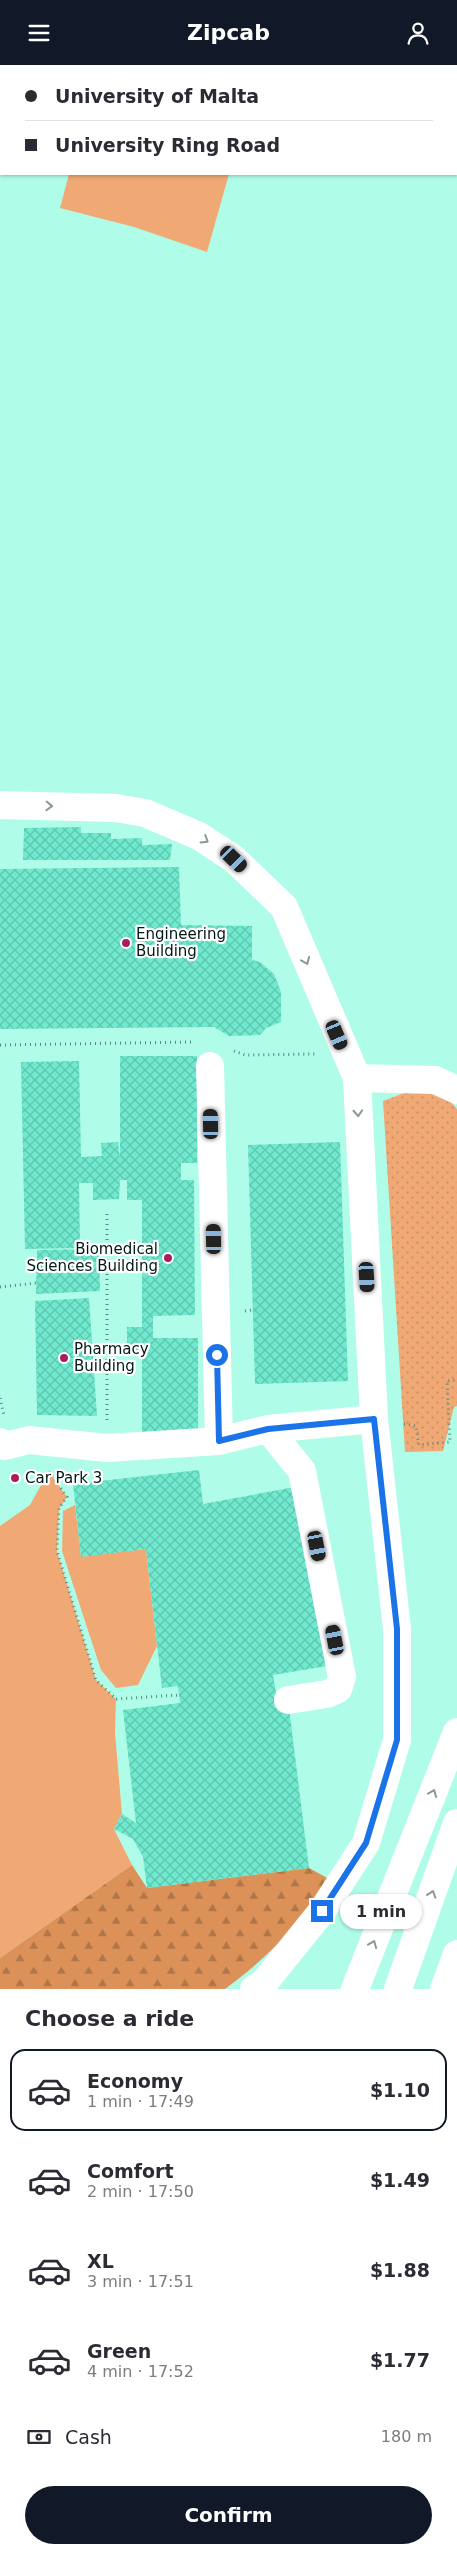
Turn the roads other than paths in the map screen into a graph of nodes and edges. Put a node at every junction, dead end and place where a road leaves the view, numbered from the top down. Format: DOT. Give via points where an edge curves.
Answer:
graph roads {
  1 [pos="0,805"];
  2 [pos="213,1052"];
  3 [pos="357,1078"];
  4 [pos="457,1090"];
  5 [pos="374,1419"];
  6 [pos="268,1429"];
  7 [pos="219,1441"];
  8 [pos="9,1447"];
  9 [pos="288,1700"];
  10 [pos="457,1732"];
  11 [pos="457,1823"];
  12 [pos="457,1954"];
  13 [pos="254,1989"];
  14 [pos="355,1989"];
  15 [pos="398,1989"];
  16 [pos="444,1989"];
  1 -- 3 [label="main road, one-way" via="116,808 145,813 199,836 234,859 284,907"];
  2 -- 7 [label="main road"];
  3 -- 4 [label="main road" via="434,1080"];
  3 -- 5 [label="main road, one-way"];
  5 -- 6 [label="main road"];
  5 -- 13 [label="main road" via="397,1629 397,1740 366,1843 322,1911 264,1983"];
  6 -- 7 [label="main road"];
  6 -- 9 [label="main road" via="302,1471 342,1677 338,1689 327,1694"];
  7 -- 8 [label="main road" via="107,1448"];
  14 -- 10 [label="main road, one-way"];
  15 -- 11 [label="main road, one-way"];
  12 -- 16 [label="main road"];
}
